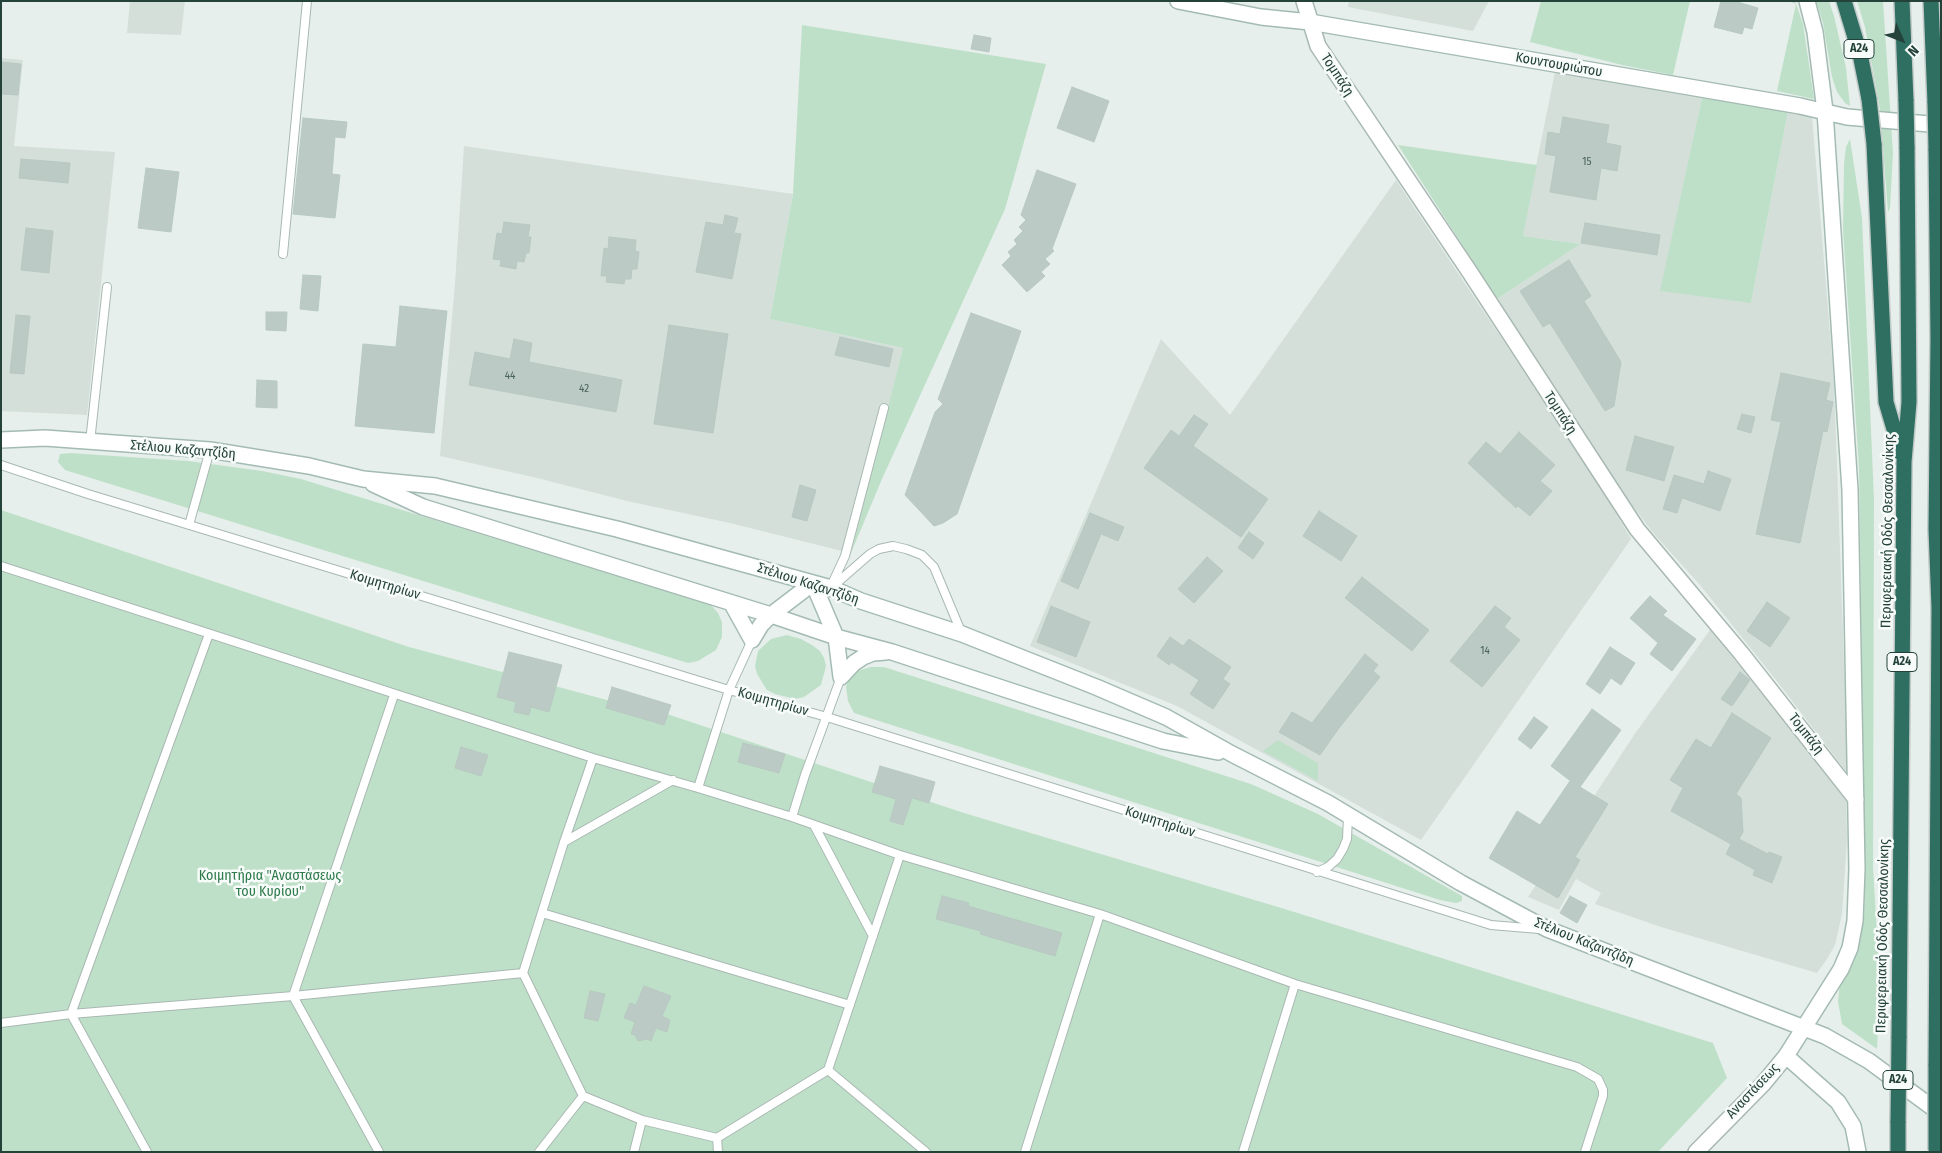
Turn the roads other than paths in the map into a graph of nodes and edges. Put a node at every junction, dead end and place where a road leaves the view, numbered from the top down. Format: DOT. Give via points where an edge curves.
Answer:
graph roads {
  1 [pos="307,1"];
  2 [pos="1178,1"];
  3 [pos="1304,1"];
  4 [pos="1806,1"];
  5 [pos="1844,1"];
  6 [pos="1902,1"];
  7 [pos="1931,1"];
  8 [pos="1310,22"];
  9 [pos="1825,111"];
  10 [pos="1941,125"];
  11 [pos="283,254"];
  12 [pos="107,287"];
  13 [pos="884,408"];
  14 [pos="1,440"];
  15 [pos="90,442"];
  16 [pos="210,450"];
  17 [pos="1904,462"];
  18 [pos="1,464"];
  19 [pos="363,479"];
  20 [pos="189,524"];
  21 [pos="1,566"];
  22 [pos="813,583"];
  23 [pos="831,588"];
  24 [pos="732,604"];
  25 [pos="1940,605"];
  26 [pos="771,615"];
  27 [pos="209,634"];
  28 [pos="962,634"];
  29 [pos="836,637"];
  30 [pos="752,640"];
  31 [pos="892,652"];
  32 [pos="841,677"];
  33 [pos="729,690"];
  34 [pos="394,695"];
  35 [pos="826,717"];
  36 [pos="1232,754"];
  37 [pos="593,758"];
  38 [pos="673,780"];
  39 [pos="698,788"];
  40 [pos="1856,799"];
  41 [pos="1348,816"];
  42 [pos="792,817"];
  43 [pos="814,825"];
  44 [pos="564,842"];
  45 [pos="900,855"];
  46 [pos="1317,872"];
  47 [pos="542,913"];
  48 [pos="1100,914"];
  49 [pos="1547,929"];
  50 [pos="873,936"];
  51 [pos="523,973"];
  52 [pos="1294,984"];
  53 [pos="293,996"];
  54 [pos="850,1005"];
  55 [pos="71,1014"];
  56 [pos="1,1023"];
  57 [pos="1805,1027"];
  58 [pos="1786,1056"];
  59 [pos="828,1070"];
  60 [pos="583,1096"];
  61 [pos="1941,1114"];
  62 [pos="642,1120"];
  63 [pos="717,1138"];
  64 [pos="1936,1151"];
  65 [pos="147,1152"];
  66 [pos="379,1152"];
  67 [pos="539,1152"];
  68 [pos="634,1152"];
  69 [pos="718,1152"];
  70 [pos="926,1152"];
  71 [pos="1025,1152"];
  72 [pos="1243,1152"];
  73 [pos="1585,1152"];
  74 [pos="1696,1152"];
  75 [pos="1858,1152"];
  76 [pos="1898,1152"];
  1 -- 11 [label="lane"];
  2 -- 8 [label="main road, Κουντουριώτου" via="1261,17"];
  3 -- 8 [label="main road, Τομπάζη"];
  4 -- 9 [label="main road, Αναστάσεως" via="1815,32"];
  5 -- 17 [label="highway, Α24, bridge" via="1870,99 1886,402"];
  6 -- 17 [label="highway, Περιφερειακή Οδός Θεσσαλονίκης, bridge" via="1909,402"];
  7 -- 25 [label="highway, bridge" via="1938,348 1936,529"];
  8 -- 9 [label="main road, Κουντουριώτου"];
  8 -- 40 [label="main road, Τομπάζη" via="1318,46 1637,530 1741,652"];
  9 -- 10 [label="main road, Κουντουριώτου" via="1847,117"];
  9 -- 40 [label="main road, Αναστάσεως" via="1850,490"];
  12 -- 15 [label="lane"];
  13 -- 23 [label="lane" via="845,556"];
  14 -- 15 [label="main road, Στέλιου Καζαντζίδη" via="45,438"];
  15 -- 16 [label="main road, Στέλιου Καζαντζίδη"];
  16 -- 19 [label="main road, Στέλιου Καζαντζίδη" via="309,466"];
  16 -- 20 [label="lane"];
  17 -- 76 [label="highway, Περιφερειακή Οδός Θεσσαλονίκης / Α24, bridge"];
  18 -- 20 [label="lane, Κοιμητηρίων"];
  19 -- 22 [label="main road, Στέλιου Καζαντζίδη" via="435,486 617,530"];
  19 -- 24 [label="main road, Στέλιου Καζαντζίδη" via="423,507"];
  20 -- 33 [label="lane, Κοιμητηρίων"];
  21 -- 27 [label="lane"];
  22 -- 23 [label="main road, Στέλιου Καζαντζίδη"];
  22 -- 26 [label="main road"];
  22 -- 29 [label="main road"];
  23 -- 28 [label="main road, Στέλιου Καζαντζίδη"];
  23 -- 28 [label="lane" via="878,549 893,546 906,549 922,555 934,567"];
  24 -- 26 [label="main road, Στέλιου Καζαντζίδη"];
  24 -- 30 [label="main road"];
  25 -- 64 [label="highway, bridge"];
  26 -- 29 [label="main road, Στέλιου Καζαντζίδη"];
  26 -- 30 [label="main road"];
  27 -- 34 [label="lane"];
  27 -- 55 [label="lane"];
  28 -- 36 [label="main road, Στέλιου Καζαντζίδη" via="1166,718"];
  29 -- 31 [label="main road, Στέλιου Καζαντζίδη"];
  29 -- 32 [label="main road"];
  30 -- 33 [label="lane"];
  31 -- 32 [label="main road" via="863,657"];
  31 -- 36 [label="main road, Στέλιου Καζαντζίδη" via="1163,741"];
  32 -- 35 [label="lane"];
  33 -- 35 [label="lane, Κοιμητηρίων"];
  33 -- 39 [label="lane"];
  34 -- 37 [label="lane"];
  34 -- 53 [label="lane"];
  35 -- 42 [label="lane"];
  35 -- 46 [label="lane, Κοιμητηρίων"];
  36 -- 41 [label="main road, Στέλιου Καζαντζίδη"];
  37 -- 38 [label="lane"];
  37 -- 44 [label="lane"];
  38 -- 39 [label="lane"];
  38 -- 44 [label="lane"];
  39 -- 42 [label="lane"];
  40 -- 57 [label="main road, Αναστάσεως" via="1855,921 1850,948 1841,969"];
  41 -- 46 [label="lane" via="1343,849 1337,859"];
  41 -- 49 [label="main road, Στέλιου Καζαντζίδη"];
  42 -- 43 [label="lane"];
  43 -- 45 [label="lane"];
  43 -- 50 [label="lane"];
  44 -- 47 [label="lane"];
  45 -- 48 [label="lane"];
  45 -- 50 [label="lane"];
  46 -- 49 [label="lane, Κοιμητηρίων" via="1491,925"];
  47 -- 51 [label="lane"];
  47 -- 54 [label="lane"];
  48 -- 52 [label="lane"];
  48 -- 71 [label="lane"];
  49 -- 57 [label="main road, Στέλιου Καζαντζίδη"];
  50 -- 54 [label="lane"];
  51 -- 53 [label="lane"];
  51 -- 60 [label="lane"];
  52 -- 72 [label="lane"];
  52 -- 73 [label="lane" via="1577,1067 1593,1076 1602,1084 1603,1096"];
  53 -- 55 [label="lane"];
  53 -- 66 [label="lane"];
  54 -- 59 [label="lane"];
  55 -- 56 [label="lane"];
  55 -- 65 [label="lane"];
  57 -- 58 [label="main road, Αναστάσεως"];
  57 -- 61 [label="main road, Στέλιου Καζαντζίδη" via="1868,1061"];
  58 -- 74 [label="main road, Αναστάσεως"];
  58 -- 75 [label="main road" via="1838,1102 1853,1126"];
  59 -- 63 [label="lane"];
  59 -- 70 [label="lane"];
  60 -- 62 [label="lane"];
  60 -- 67 [label="lane"];
  62 -- 63 [label="lane"];
  62 -- 68 [label="lane"];
  63 -- 69 [label="lane"];
}
